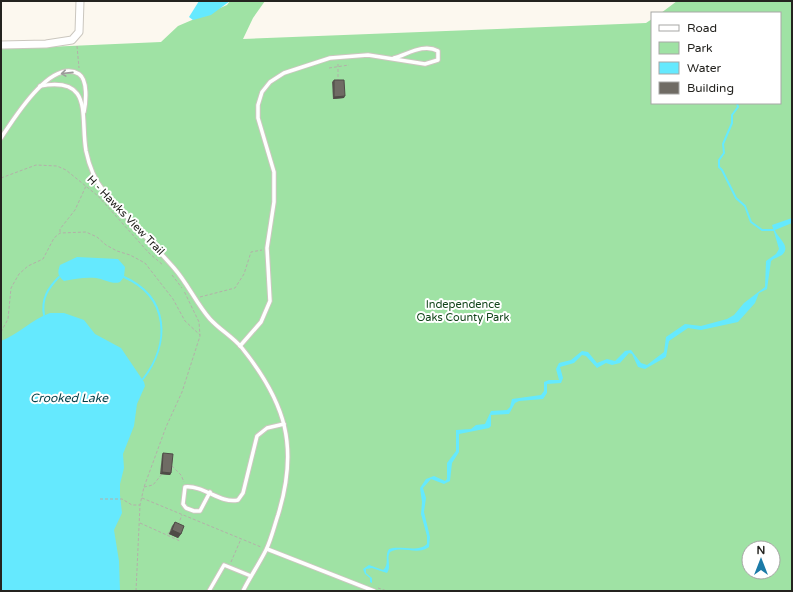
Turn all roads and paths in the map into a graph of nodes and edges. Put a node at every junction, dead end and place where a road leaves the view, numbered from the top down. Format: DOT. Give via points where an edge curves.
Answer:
graph roads {
  1 [pos="80,1"];
  2 [pos="77,37"];
  3 [pos="1,45"];
  4 [pos="337,57"];
  5 [pos="394,58"];
  6 [pos="349,65"];
  7 [pos="338,66"];
  8 [pos="329,68"];
  9 [pos="80,75"];
  10 [pos="338,81"];
  11 [pos="40,86"];
  12 [pos="84,113"];
  13 [pos="1,138"];
  14 [pos="1,178"];
  15 [pos="86,186"];
  16 [pos="60,233"];
  17 [pos="267,250"];
  18 [pos="165,267"];
  19 [pos="169,271"];
  20 [pos="189,302"];
  21 [pos="1,332"];
  22 [pos="200,336"];
  23 [pos="240,346"];
  24 [pos="284,424"];
  25 [pos="171,465"];
  26 [pos="162,474"];
  27 [pos="144,487"];
  28 [pos="185,487"];
  29 [pos="210,492"];
  30 [pos="100,499"];
  31 [pos="140,505"];
  32 [pos="183,514"];
  33 [pos="140,523"];
  34 [pos="180,534"];
  35 [pos="168,536"];
  36 [pos="242,539"];
  37 [pos="178,540"];
  38 [pos="180,541"];
  39 [pos="266,550"];
  40 [pos="229,566"];
  41 [pos="251,576"];
  42 [pos="136,591"];
  43 [pos="209,591"];
  44 [pos="243,591"];
  45 [pos="374,591"];
  1 -- 2 [label="street"];
  2 -- 3 [label="street" via="46,44"];
  2 -- 9 [label="path"];
  4 -- 5 [label="lane" via="368,55"];
  4 -- 7 [label="path"];
  4 -- 17 [label="lane" via="284,73 270,82 262,92 258,118 274,172 274,202"];
  5 -- 5 [label="lane" via="412,64 425,64 438,60 438,51 431,47"];
  6 -- 7 [label="path"];
  7 -- 8 [label="path"];
  7 -- 10 [label="path"];
  9 -- 11 [label="lane, one-way" via="64,73 50,78"];
  9 -- 12 [label="lane" via="84,80"];
  11 -- 12 [label="lane" via="56,83 71,88 80,98"];
  11 -- 13 [label="lane"];
  12 -- 23 [label="lane" via="89,164 102,190 176,270 204,312"];
  14 -- 15 [label="path, H - Hawks View Trail" via="36,165 48,164 66,170"];
  15 -- 16 [label="path"];
  15 -- 18 [label="path, H - Hawks View Trail"];
  16 -- 21 [label="path" via="54,238 43,259 28,266 14,280 8,319"];
  16 -- 22 [label="path" via="92,234 106,245 145,263 173,298 185,321"];
  17 -- 20 [label="path" via="251,252 244,274 235,288"];
  17 -- 23 [label="lane" via="270,301 261,322"];
  19 -- 20 [label="path"];
  20 -- 22 [label="path" via="199,322"];
  22 -- 27 [label="path" via="182,392"];
  23 -- 24 [label="lane" via="270,388"];
  24 -- 29 [label="lane" via="267,428 257,436 243,493 238,500 231,502"];
  24 -- 39 [label="lane" via="289,450 288,468 284,496"];
  25 -- 28 [label="path" via="181,475"];
  26 -- 27 [label="path" via="153,485"];
  27 -- 31 [label="path"];
  28 -- 29 [label="lane" via="193,486"];
  28 -- 29 [label="lane" via="183,504 194,511 200,511"];
  30 -- 31 [label="path" via="122,499 132,505"];
  31 -- 33 [label="path"];
  32 -- 35 [label="path" via="177,527 172,526"];
  33 -- 35 [label="path"];
  33 -- 42 [label="path"];
  34 -- 37 [label="path"];
  35 -- 37 [label="path"];
  36 -- 40 [label="path"];
  37 -- 38 [label="path"];
  39 -- 41 [label="lane"];
  39 -- 45 [label="lane"];
  40 -- 41 [label="lane"];
  40 -- 43 [label="lane" via="224,565"];
  41 -- 44 [label="lane"];
}
